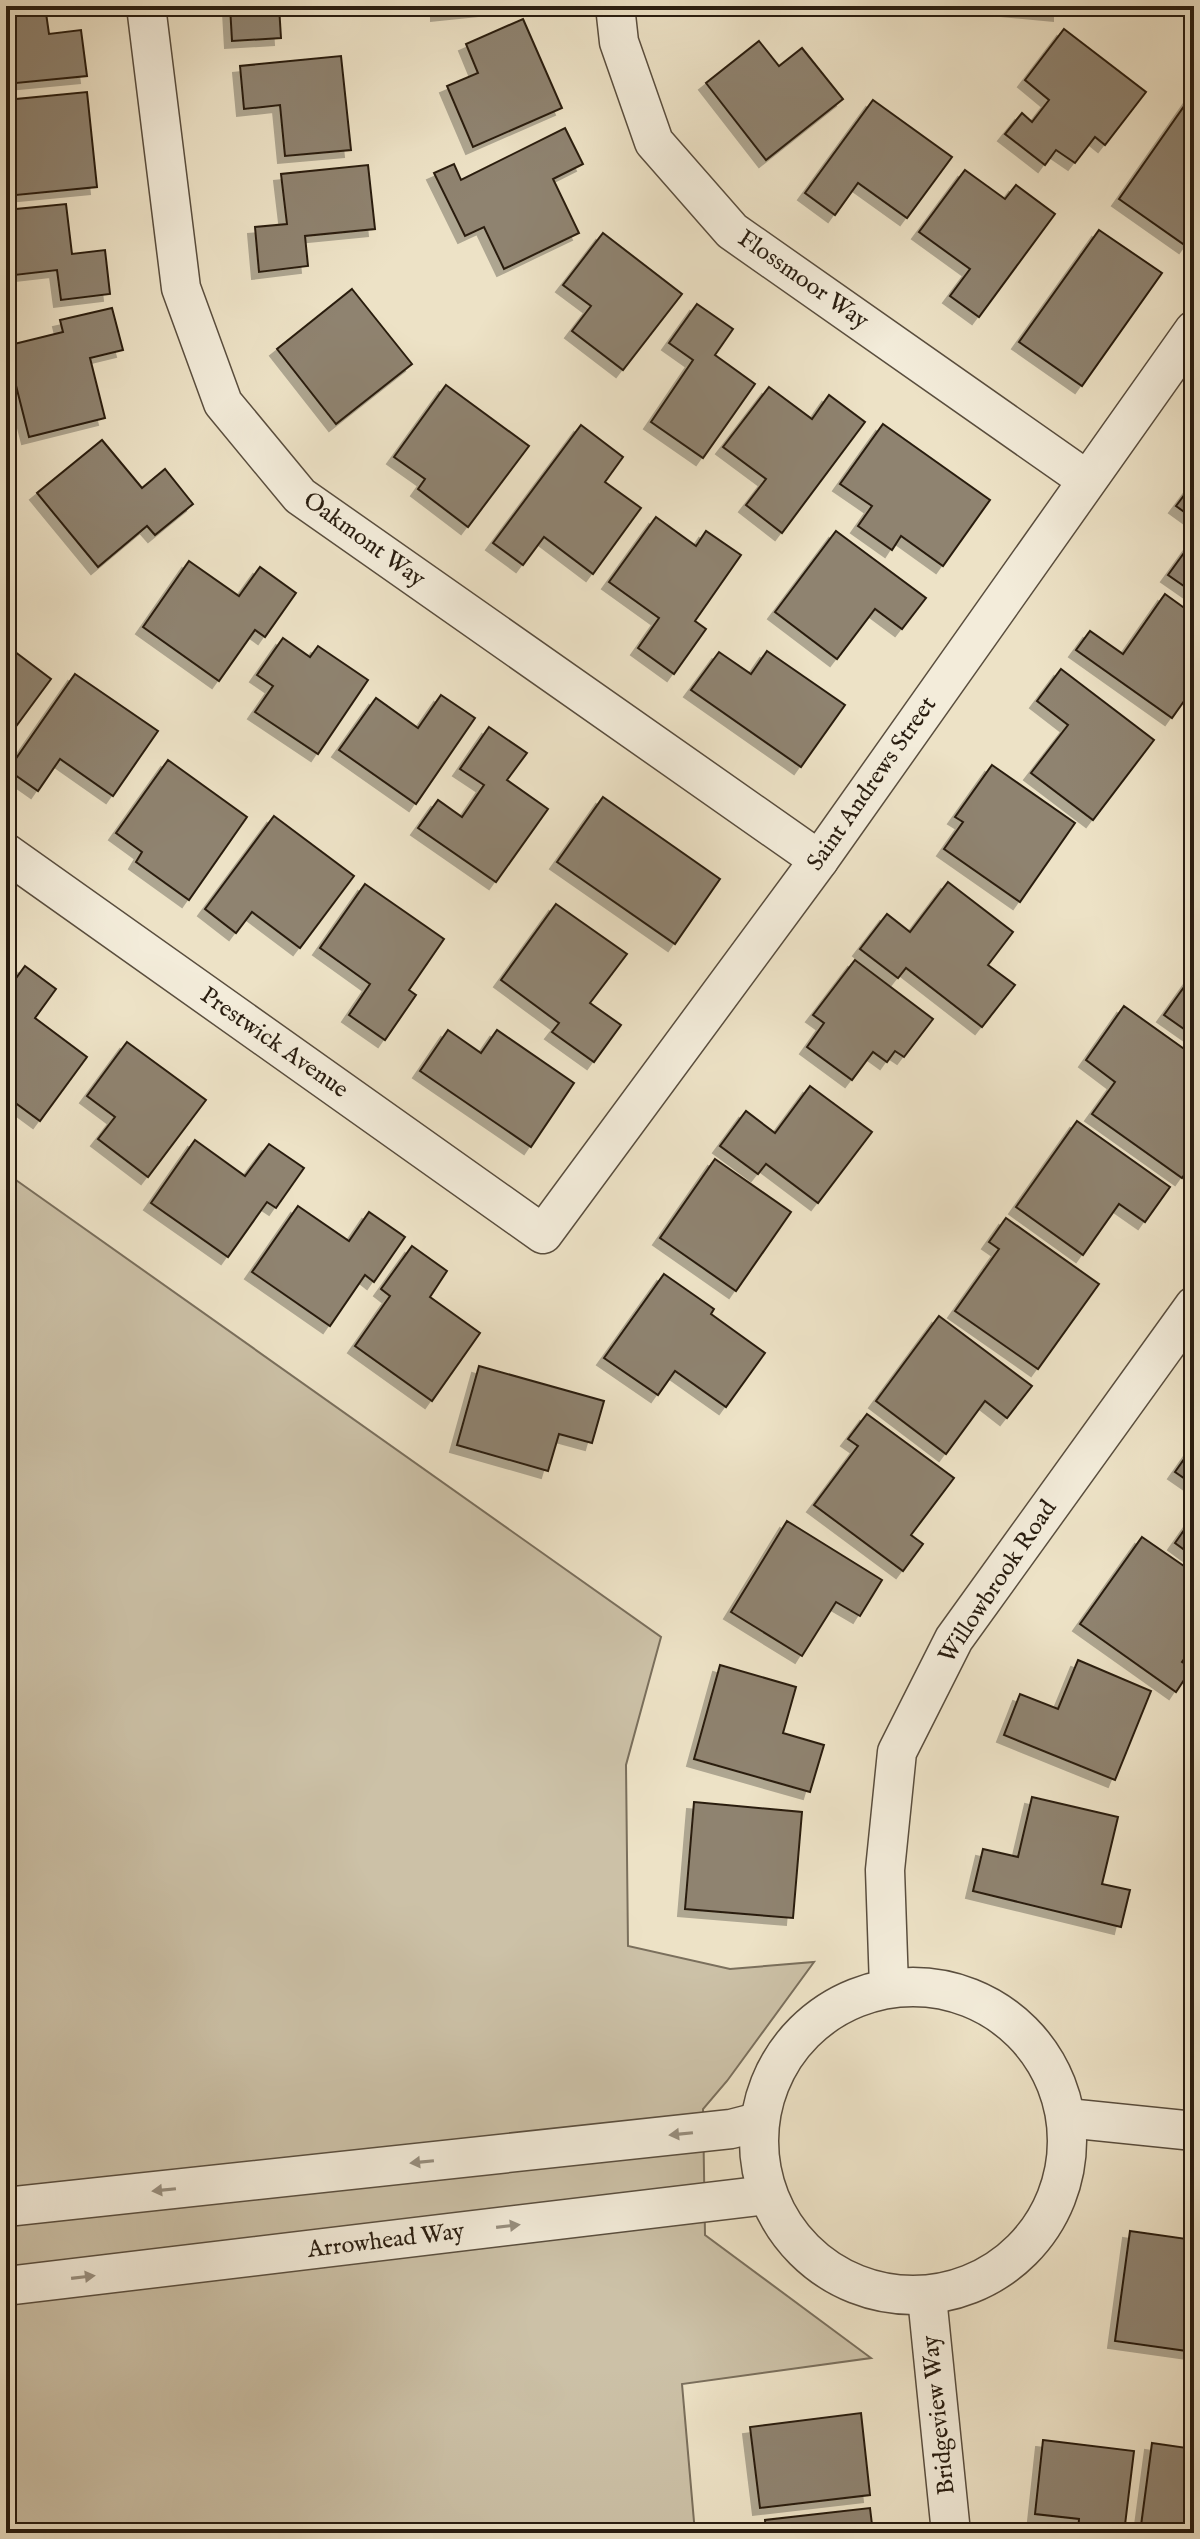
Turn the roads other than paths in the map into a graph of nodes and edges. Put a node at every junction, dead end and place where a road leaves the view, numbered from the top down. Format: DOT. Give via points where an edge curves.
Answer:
graph roads {
  1 [pos="146,6"];
  2 [pos="615,6"];
  3 [pos="1194,330"];
  4 [pos="1087,480"];
  5 [pos="6,853"];
  6 [pos="819,860"];
  7 [pos="543,1234"];
  8 [pos="1194,1306"];
  9 [pos="889,1987"];
  10 [pos="1067,2118"];
  11 [pos="758,2122"];
  12 [pos="1194,2131"];
  13 [pos="766,2195"];
  14 [pos="6,2207"];
  15 [pos="6,2286"];
  16 [pos="927,2297"];
  17 [pos="951,2533"];
  1 -- 6 [label="street, Oakmont Way" via="181,288 223,403 300,496"];
  2 -- 4 [label="street, Flossmoor Way" via="619,42 654,142 732,231"];
  3 -- 4 [label="street, Saint Andrews Street"];
  4 -- 6 [label="street, Saint Andrews Street"];
  5 -- 7 [label="street, Prestwick Avenue"];
  6 -- 7 [label="street, Saint Andrews Street"];
  8 -- 9 [label="street, Willowbrook Road" via="954,1639 897,1752 885,1870"];
  9 -- 10 [label="street" via="950,1991 1005,2016 1046,2061"];
  9 -- 11 [label="street" via="841,2003 800,2033 772,2074"];
  10 -- 12 [label="street"];
  10 -- 16 [label="street" via="1064,2181 1036,2238 987,2279"];
  11 -- 13 [label="street"];
  11 -- 14 [label="street, one-way" via="715,2131"];
  15 -- 13 [label="street, Arrowhead Way, one-way"];
  13 -- 16 [label="street" via="802,2252 859,2288"];
  16 -- 17 [label="street, Bridgeview Way"];
}
